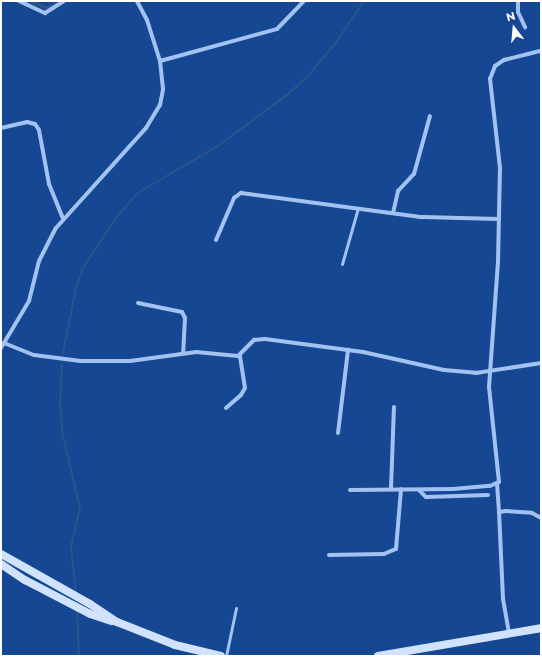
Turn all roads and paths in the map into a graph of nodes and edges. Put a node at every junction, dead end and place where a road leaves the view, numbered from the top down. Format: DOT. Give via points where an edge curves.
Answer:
graph roads {
  1 [pos="19,1"];
  2 [pos="64,1"];
  3 [pos="137,1"];
  4 [pos="304,1"];
  5 [pos="518,1"];
  6 [pos="525,27"];
  7 [pos="541,51"];
  8 [pos="160,61"];
  9 [pos="430,116"];
  10 [pos="1,128"];
  11 [pos="358,208"];
  12 [pos="393,213"];
  13 [pos="63,218"];
  14 [pos="499,219"];
  15 [pos="216,240"];
  16 [pos="342,264"];
  17 [pos="138,303"];
  18 [pos="4,343"];
  19 [pos="1,348"];
  20 [pos="348,350"];
  21 [pos="183,353"];
  22 [pos="240,355"];
  23 [pos="541,363"];
  24 [pos="490,372"];
  25 [pos="394,407"];
  26 [pos="226,408"];
  27 [pos="338,433"];
  28 [pos="498,483"];
  29 [pos="391,488"];
  30 [pos="401,489"];
  31 [pos="350,490"];
  32 [pos="419,490"];
  33 [pos="488,495"];
  34 [pos="499,512"];
  35 [pos="541,518"];
  36 [pos="1,554"];
  37 [pos="329,555"];
  38 [pos="1,564"];
  39 [pos="1,568"];
  40 [pos="11,570"];
  41 [pos="236,608"];
  42 [pos="117,622"];
  43 [pos="541,628"];
  44 [pos="509,633"];
  45 [pos="411,653"];
  46 [pos="222,656"];
  47 [pos="226,656"];
  48 [pos="381,656"];
  1 -- 2 [label="street" via="45,13"];
  3 -- 8 [label="street" via="147,20"];
  4 -- 8 [label="street" via="277,29"];
  5 -- 6 [label="street" via="518,12"];
  7 -- 14 [label="street" via="504,60 491,74 492,108 500,168"];
  8 -- 13 [label="street" via="163,89 156,113 105,175"];
  9 -- 12 [label="street" via="414,174 398,191"];
  10 -- 13 [label="street" via="27,122 35,124 39,130 49,184"];
  11 -- 12 [label="street"];
  11 -- 15 [label="street" via="239,193 234,198"];
  11 -- 16 [label="lane"];
  12 -- 14 [label="street" via="422,217"];
  13 -- 18 [label="street" via="39,261 29,301"];
  14 -- 24 [label="street"];
  17 -- 21 [label="street" via="182,312 185,318"];
  18 -- 19 [label="street"];
  18 -- 21 [label="street" via="34,355 81,361 130,361"];
  20 -- 22 [label="street" via="261,339 254,340"];
  20 -- 24 [label="street" via="444,370"];
  20 -- 27 [label="street"];
  21 -- 22 [label="street"];
  22 -- 26 [label="street" via="245,388 242,395"];
  23 -- 24 [label="street"];
  24 -- 28 [label="street"];
  25 -- 29 [label="street"];
  28 -- 32 [label="street"];
  28 -- 34 [label="street"];
  29 -- 30 [label="street"];
  29 -- 31 [label="street"];
  30 -- 32 [label="street"];
  30 -- 37 [label="street" via="396,549 384,554"];
  32 -- 33 [label="street" via="426,497"];
  34 -- 35 [label="street" via="532,513"];
  34 -- 44 [label="street" via="503,600"];
  36 -- 42 [label="main road"];
  38 -- 40 [label="main road"];
  39 -- 40 [label="main road"];
  40 -- 42 [label="main road" via="90,614"];
  41 -- 47 [label="lane"];
  42 -- 46 [label="main road" via="175,645"];
  43 -- 44 [label="main road"];
  44 -- 45 [label="main road"];
  45 -- 48 [label="main road"];
}
